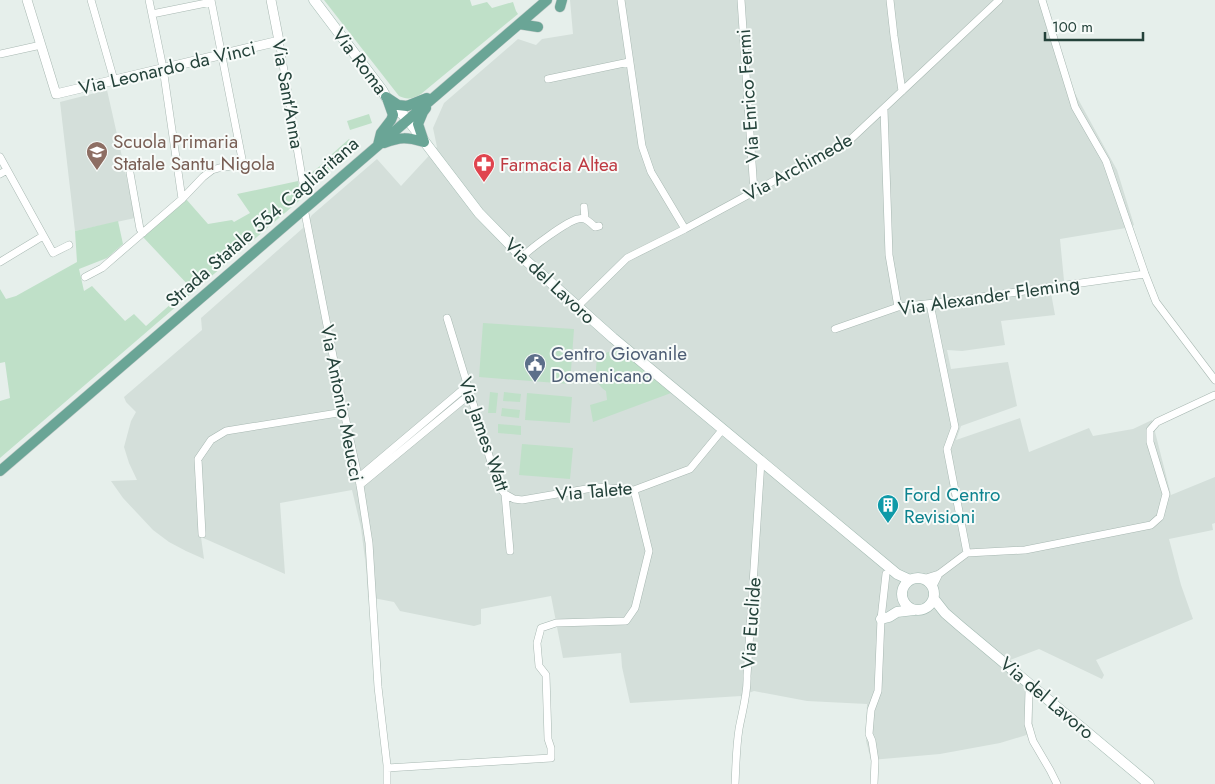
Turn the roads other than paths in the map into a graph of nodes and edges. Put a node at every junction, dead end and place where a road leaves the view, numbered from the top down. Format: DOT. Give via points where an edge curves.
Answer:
graph roads {
  1 [pos="28,0"];
  2 [pos="91,0"];
  3 [pos="149,0"];
  4 [pos="271,0"];
  5 [pos="314,0"];
  6 [pos="547,0"];
  7 [pos="621,0"];
  8 [pos="741,0"];
  9 [pos="890,0"];
  10 [pos="999,0"];
  11 [pos="1042,0"];
  12 [pos="211,1"];
  13 [pos="152,14"];
  14 [pos="518,24"];
  15 [pos="538,27"];
  16 [pos="279,41"];
  17 [pos="41,44"];
  18 [pos="0,54"];
  19 [pos="222,55"];
  20 [pos="629,62"];
  21 [pos="163,68"];
  22 [pos="548,79"];
  23 [pos="114,80"];
  24 [pos="440,92"];
  25 [pos="902,92"];
  26 [pos="386,97"];
  27 [pos="884,110"];
  28 [pos="408,120"];
  29 [pos="424,142"];
  30 [pos="378,145"];
  31 [pos="0,156"];
  32 [pos="7,170"];
  33 [pos="0,174"];
  34 [pos="130,174"];
  35 [pos="304,189"];
  36 [pos="754,192"];
  37 [pos="182,200"];
  38 [pos="584,207"];
  39 [pos="304,208"];
  40 [pos="585,219"];
  41 [pos="599,226"];
  42 [pos="685,229"];
  43 [pos="143,233"];
  44 [pos="43,236"];
  45 [pos="69,245"];
  46 [pos="522,257"];
  47 [pos="0,262"];
  48 [pos="1145,274"];
  49 [pos="85,277"];
  50 [pos="930,304"];
  51 [pos="577,307"];
  52 [pos="898,307"];
  53 [pos="447,318"];
  54 [pos="835,329"];
  55 [pos="1215,380"];
  56 [pos="467,386"];
  57 [pos="469,395"];
  58 [pos="1215,395"];
  59 [pos="344,412"];
  60 [pos="723,429"];
  61 [pos="414,436"];
  62 [pos="761,461"];
  63 [pos="0,471"];
  64 [pos="359,482"];
  65 [pos="634,490"];
  66 [pos="505,494"];
  67 [pos="202,534"];
  68 [pos="510,551"];
  69 [pos="967,553"];
  70 [pos="886,574"];
  71 [pos="939,574"];
  72 [pos="923,579"];
  73 [pos="933,586"];
  74 [pos="906,588"];
  75 [pos="934,599"];
  76 [pos="926,609"];
  77 [pos="914,610"];
  78 [pos="944,612"];
  79 [pos="881,619"];
  80 [pos="1032,686"];
  81 [pos="387,768"];
  82 [pos="387,784"];
  83 [pos="735,784"];
  84 [pos="874,784"];
  85 [pos="1056,784"];
  86 [pos="1149,784"];
  1 -- 17 [label="street"];
  2 -- 23 [label="street"];
  3 -- 13 [label="street"];
  4 -- 16 [label="street, Via Sant'Anna"];
  5 -- 26 [label="main road, Via Roma"];
  6 -- 14 [label="main road, Strada Statale 554 Cagliaritana"];
  7 -- 20 [label="street"];
  8 -- 36 [label="street, Via Enrico Fermi"];
  9 -- 25 [label="street"];
  10 -- 25 [label="street, Via Archimede"];
  11 -- 48 [label="street" via="1074,107 1106,161"];
  12 -- 13 [label="street"];
  12 -- 19 [label="street"];
  13 -- 21 [label="street"];
  14 -- 15 [label="main road"];
  14 -- 24 [label="main road, Strada Statale 554 Cagliaritana"];
  16 -- 19 [label="street, Via Leonardo da Vinci"];
  16 -- 35 [label="street, Via Sant'Anna"];
  17 -- 18 [label="street"];
  17 -- 23 [label="street, Via Leonardo da Vinci" via="56,94"];
  19 -- 21 [label="street, Via Leonardo da Vinci"];
  19 -- 37 [label="street" via="243,164 212,170"];
  20 -- 22 [label="street"];
  20 -- 42 [label="street" via="642,146 651,172"];
  21 -- 23 [label="street, Via Leonardo da Vinci"];
  21 -- 37 [label="street"];
  24 -- 26 [label="main road" via="407,106 398,105"];
  24 -- 28 [label="main road, Strada Statale 554 Cagliaritana"];
  24 -- 29 [label="main road" via="423,112 418,124"];
  25 -- 27 [label="street, Via Archimede"];
  26 -- 28 [label="main road, Via Roma"];
  26 -- 30 [label="main road" via="393,115"];
  27 -- 36 [label="street, Via Archimede" via="851,139"];
  27 -- 52 [label="street" via="889,255"];
  28 -- 29 [label="main road, Via del Lavoro"];
  28 -- 30 [label="main road, Strada Statale 554 Cagliaritana"];
  29 -- 30 [label="main road" via="406,137"];
  29 -- 46 [label="main road, Via del Lavoro" via="479,213"];
  30 -- 39 [label="main road, Strada Statale 554 Cagliaritana"];
  31 -- 32 [label="street"];
  32 -- 33 [label="street"];
  32 -- 44 [label="street"];
  34 -- 43 [label="street"];
  36 -- 42 [label="street, Via Archimede"];
  37 -- 43 [label="street"];
  38 -- 40 [label="street"];
  39 -- 59 [label="street, Via Antonio Meucci"];
  39 -- 63 [label="main road, Strada Statale 554 Cagliaritana"];
  40 -- 41 [label="street" via="595,227"];
  40 -- 46 [label="street" via="570,222"];
  42 -- 51 [label="street, Via Archimede" via="627,258"];
  43 -- 49 [label="street" via="102,268"];
  44 -- 45 [label="street" via="53,254"];
  44 -- 47 [label="street"];
  46 -- 51 [label="main road, Via del Lavoro"];
  48 -- 50 [label="street, Via Alexander Fleming"];
  48 -- 55 [label="street" via="1156,302"];
  50 -- 52 [label="street, Via Alexander Fleming"];
  50 -- 69 [label="street" via="955,427 947,449"];
  51 -- 60 [label="main road, Via del Lavoro"];
  52 -- 54 [label="street, Via Alexander Fleming"];
  53 -- 56 [label="street, Via James Watt"];
  56 -- 57 [label="street, Via James Watt"];
  56 -- 61 [label="street"];
  57 -- 61 [label="street"];
  57 -- 66 [label="street, Via James Watt" via="498,485"];
  58 -- 69 [label="street" via="1157,422 1150,430 1150,442 1166,494 1160,517 1151,525 1025,550"];
  59 -- 64 [label="street, Via Antonio Meucci"];
  59 -- 67 [label="street" via="226,431 211,440 198,459"];
  60 -- 62 [label="main road, Via del Lavoro"];
  60 -- 65 [label="street, Via Talete" via="690,469"];
  61 -- 64 [label="street"];
  62 -- 74 [label="main road, Via del Lavoro" via="897,574"];
  62 -- 83 [label="street, Via Euclide" via="748,686 737,742"];
  64 -- 81 [label="street, Via Antonio Meucci" via="369,543 378,687"];
  65 -- 66 [label="street, Via Talete" via="598,487 522,500"];
  65 -- 81 [label="street" via="649,551 635,608 626,621 556,623 541,628 537,643 539,666 546,675 551,758"];
  66 -- 68 [label="street, Via James Watt"];
  69 -- 71 [label="street"];
  70 -- 79 [label="street"];
  71 -- 72 [label="street"];
  71 -- 73 [label="street"];
  72 -- 73 [label="main road"];
  72 -- 74 [label="main road" via="916,578"];
  73 -- 75 [label="main road"];
  74 -- 77 [label="main road" via="904,603"];
  74 -- 79 [label="main road" via="900,604"];
  75 -- 76 [label="main road"];
  75 -- 78 [label="main road, Via del Lavoro"];
  76 -- 77 [label="main road"];
  76 -- 78 [label="main road"];
  77 -- 79 [label="main road"];
  78 -- 80 [label="main road, Via del Lavoro"];
  79 -- 84 [label="street" via="878,691 871,710 869,734 875,761"];
  80 -- 85 [label="street" via="1028,724 1033,742"];
  80 -- 86 [label="main road, Via del Lavoro"];
  81 -- 82 [label="street, Via Antonio Meucci"];
}
